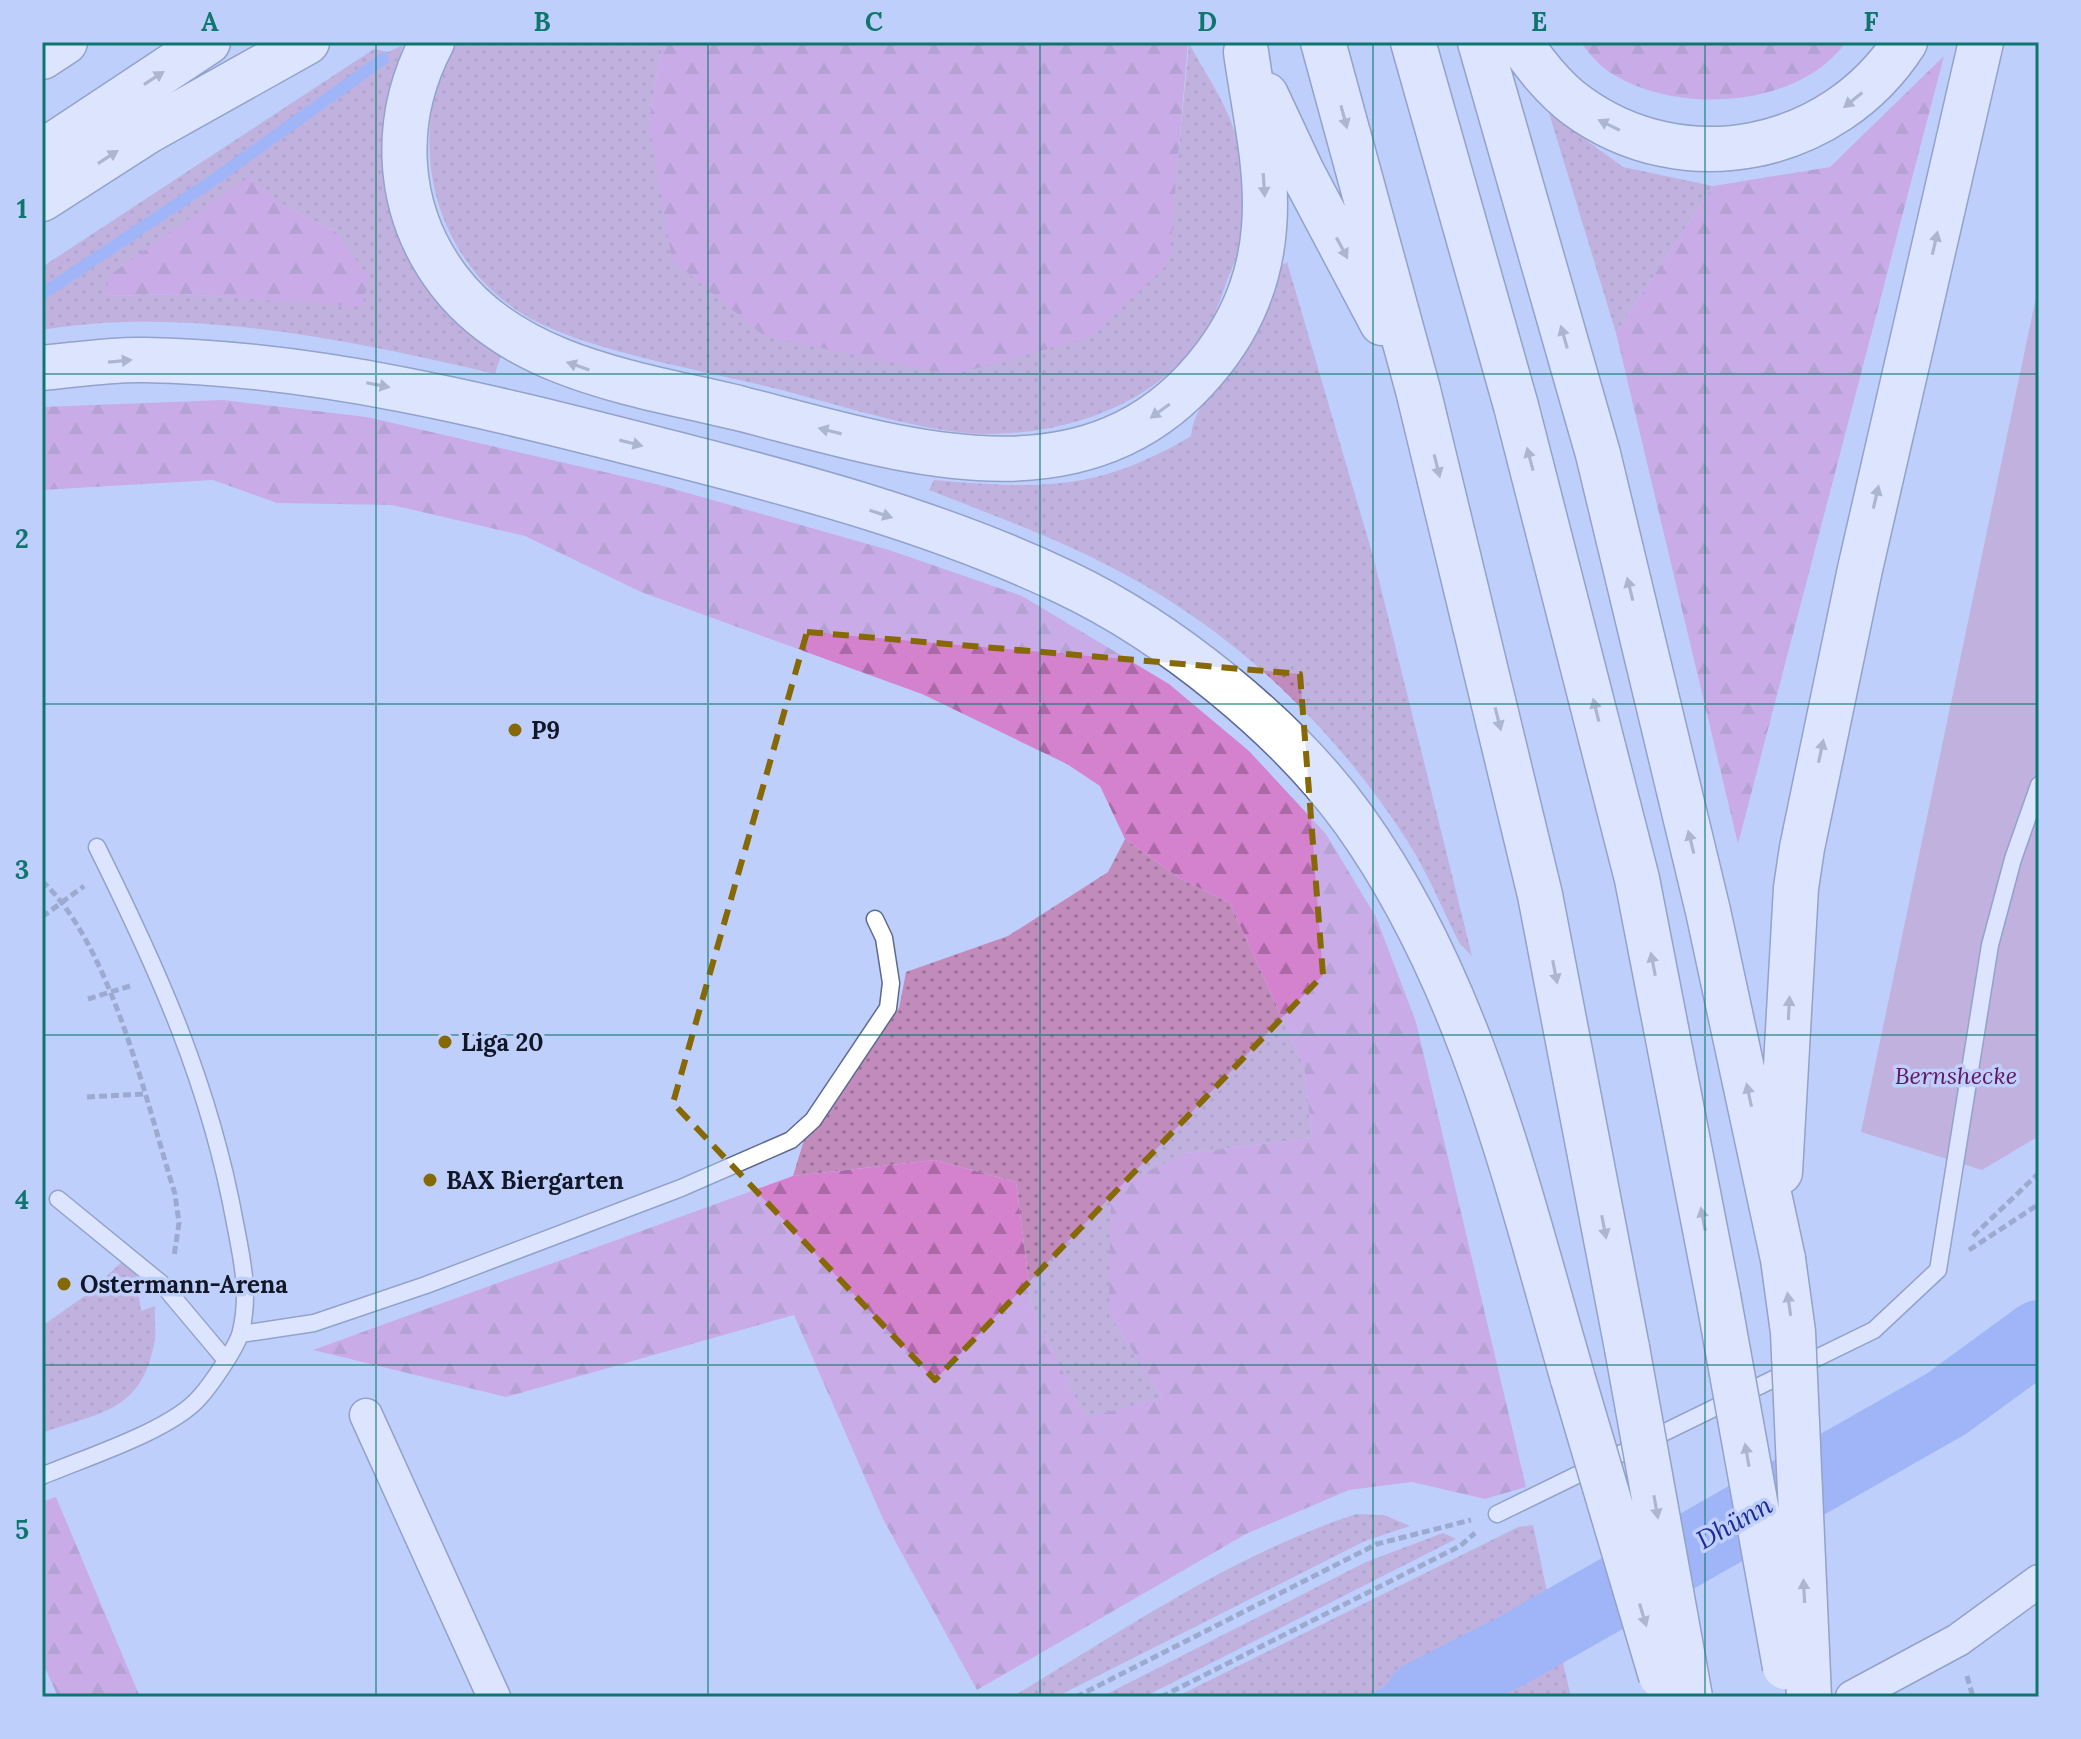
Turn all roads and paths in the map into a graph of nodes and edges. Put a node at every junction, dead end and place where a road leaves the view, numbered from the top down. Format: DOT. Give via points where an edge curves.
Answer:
graph roads {
  1 [pos="65,42"];
  2 [pos="208,42"];
  3 [pos="307,42"];
  4 [pos="432,42"];
  5 [pos="1323,42"];
  6 [pos="1413,42"];
  7 [pos="1480,42"];
  8 [pos="1519,42"];
  9 [pos="1905,42"];
  10 [pos="1981,42"];
  11 [pos="1244,47"];
  12 [pos="42,57"];
  13 [pos="42,152"];
  14 [pos="42,199"];
  15 [pos="42,368"];
  16 [pos="1418,390"];
  17 [pos="2039,785"];
  18 [pos="97,847"];
  19 [pos="107,868"];
  20 [pos="42,881"];
  21 [pos="61,902"];
  22 [pos="42,917"];
  23 [pos="875,919"];
  24 [pos="158,976"];
  25 [pos="110,993"];
  26 [pos="88,999"];
  27 [pos="143,1094"];
  28 [pos="87,1097"];
  29 [pos="2039,1173"];
  30 [pos="58,1199"];
  31 [pos="2039,1204"];
  32 [pos="1780,1243"];
  33 [pos="1938,1270"];
  34 [pos="162,1284"];
  35 [pos="241,1334"];
  36 [pos="225,1359"];
  37 [pos="366,1415"];
  38 [pos="42,1476"];
  39 [pos="1497,1514"];
  40 [pos="2039,1581"];
  41 [pos="494,1697"];
  42 [pos="1076,1697"];
  43 [pos="1161,1697"];
  44 [pos="1668,1697"];
  45 [pos="1690,1697"];
  46 [pos="1790,1697"];
  47 [pos="1809,1697"];
  48 [pos="1852,1697"];
  1 -- 12 [label="highway"];
  13 -- 2 [label="highway, one-way"];
  14 -- 3 [label="highway, one-way" via="148,131"];
  11 -- 4 [label="highway, one-way" via="1265,207 1256,275 1234,329 1182,394 1129,431 1065,453 986,460 905,450 600,374 538,352 483,316 450,282 425,243 407,188 407,104"];
  5 -- 16 [label="highway, one-way"];
  46 -- 6 [label="highway, one-way, bridge" via="1637,879 1516,406"];
  32 -- 7 [label="highway, one-way" via="1708,911 1598,454"];
  9 -- 8 [label="highway, one-way" via="1873,83 1821,122 1779,140 1722,150 1678,148 1612,128 1554,86"];
  32 -- 10 [label="highway, one-way" via="1802,848"];
  11 -- 16 [label="highway, one-way" via="1302,172"];
  15 -- 44 [label="highway, one-way, bridge" via="138,359 310,372 556,424 763,476 921,526 1068,583 1222,683 1296,752 1352,818 1397,887 1460,1013"];
  16 -- 45 [label="highway, one-way, bridge" via="1540,895"];
  17 -- 33 [label="lane" via="1990,945"];
  18 -- 19 [label="lane"];
  19 -- 21 [label="path"];
  19 -- 24 [label="lane"];
  20 -- 21 [label="path"];
  21 -- 22 [label="path"];
  21 -- 25 [label="path"];
  23 -- 35 [label="lane" via="884,938 891,983 888,1008 813,1120 791,1140 426,1285 314,1323"];
  24 -- 25 [label="path"];
  24 -- 35 [label="lane" via="201,1081 228,1181 246,1284"];
  25 -- 26 [label="path"];
  25 -- 27 [label="path"];
  27 -- 28 [label="path"];
  27 -- 34 [label="path" via="179,1223 178,1247"];
  29 -- 33 [label="path"];
  30 -- 34 [label="lane"];
  31 -- 33 [label="path"];
  47 -- 32 [label="highway, one-way, bridge" via="1793,1332"];
  33 -- 39 [label="lane" via="1874,1330"];
  34 -- 36 [label="lane"];
  35 -- 36 [label="lane"];
  36 -- 38 [label="lane" via="198,1399 159,1426"];
  37 -- 41 [label="street"];
  39 -- 42 [label="path" via="1377,1544"];
  39 -- 43 [label="path" via="1460,1546"];
  40 -- 48 [label="street" via="1958,1640"];
}
